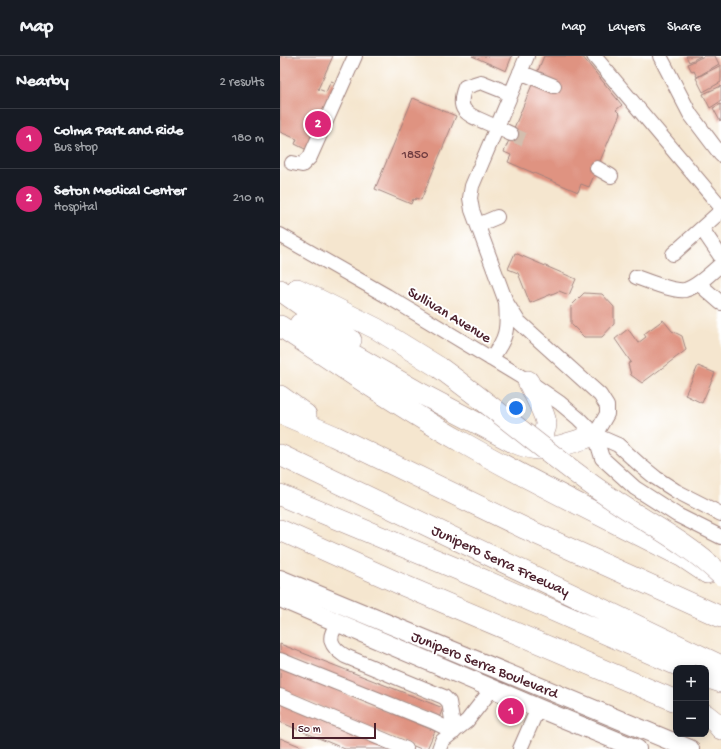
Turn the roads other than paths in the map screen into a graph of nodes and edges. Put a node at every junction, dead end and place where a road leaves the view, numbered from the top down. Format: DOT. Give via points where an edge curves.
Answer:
graph roads {
  1 [pos="354,56"];
  2 [pos="527,56"];
  3 [pos="594,56"];
  4 [pos="660,56"];
  5 [pos="520,72"];
  6 [pos="554,86"];
  7 [pos="511,94"];
  8 [pos="497,127"];
  9 [pos="511,134"];
  10 [pos="721,155"];
  11 [pos="292,163"];
  12 [pos="597,168"];
  13 [pos="611,176"];
  14 [pos="721,208"];
  15 [pos="721,211"];
  16 [pos="497,217"];
  17 [pos="478,225"];
  18 [pos="702,229"];
  19 [pos="280,235"];
  20 [pos="673,254"];
  21 [pos="721,257"];
  22 [pos="721,264"];
  23 [pos="636,277"];
  24 [pos="280,281"];
  25 [pos="698,283"];
  26 [pos="280,290"];
  27 [pos="506,302"];
  28 [pos="721,303"];
  29 [pos="280,313"];
  30 [pos="280,326"];
  31 [pos="491,359"];
  32 [pos="528,381"];
  33 [pos="280,396"];
  34 [pos="280,413"];
  35 [pos="472,419"];
  36 [pos="595,435"];
  37 [pos="334,436"];
  38 [pos="512,442"];
  39 [pos="280,455"];
  40 [pos="280,495"];
  41 [pos="721,514"];
  42 [pos="280,530"];
  43 [pos="721,537"];
  44 [pos="280,540"];
  45 [pos="721,575"];
  46 [pos="280,579"];
  47 [pos="721,585"];
  48 [pos="405,586"];
  49 [pos="280,598"];
  50 [pos="361,613"];
  51 [pos="721,617"];
  52 [pos="338,624"];
  53 [pos="280,660"];
  54 [pos="677,665"];
  55 [pos="721,666"];
  56 [pos="709,678"];
  57 [pos="721,682"];
  58 [pos="492,689"];
  59 [pos="280,696"];
  60 [pos="673,700"];
  61 [pos="538,708"];
  62 [pos="709,717"];
  63 [pos="721,730"];
  64 [pos="454,732"];
  65 [pos="406,749"];
  66 [pos="439,749"];
  67 [pos="520,749"];
  68 [pos="637,749"];
  69 [pos="690,749"];
  1 -- 11 [label="street" via="310,157 302,164"];
  2 -- 5 [label="street"];
  3 -- 14 [label="street"];
  4 -- 10 [label="street" via="690,114"];
  5 -- 6 [label="street"];
  5 -- 7 [label="street"];
  7 -- 8 [label="street"];
  7 -- 8 [label="street" via="481,82 465,87 462,96 463,107 468,114"];
  8 -- 9 [label="street"];
  8 -- 17 [label="street" via="472,186 470,198"];
  12 -- 13 [label="street"];
  15 -- 18 [label="street"];
  16 -- 17 [label="street"];
  17 -- 27 [label="street"];
  18 -- 20 [label="street"];
  18 -- 21 [label="street"];
  19 -- 31 [label="street, Sullivan Avenue"];
  22 -- 25 [label="street"];
  23 -- 25 [label="street" via="663,287 685,290"];
  24 -- 45 [label="highway, bridge" via="377,329 440,368 589,483 693,552"];
  25 -- 28 [label="street"];
  26 -- 35 [label="highway"];
  27 -- 31 [label="street" via="506,331 501,345"];
  27 -- 36 [label="street" via="518,321 600,395 607,406 607,414"];
  29 -- 35 [label="highway" via="418,392"];
  30 -- 47 [label="highway" via="437,428 508,468 692,562"];
  31 -- 32 [label="street, Sullivan Avenue"];
  32 -- 36 [label="street, Sullivan Avenue" via="560,403"];
  32 -- 38 [label="highway" via="544,417 546,428 542,436 534,442"];
  33 -- 37 [label="highway"];
  34 -- 37 [label="highway"];
  35 -- 38 [label="highway"];
  36 -- 38 [label="highway" via="543,449 529,448"];
  36 -- 41 [label="street, Sullivan Avenue" via="618,445 662,482"];
  36 -- 43 [label="street, Sullivan Avenue" via="602,458 635,488 677,515"];
  37 -- 51 [label="highway" via="526,529"];
  39 -- 55 [label="highway, Junipero Serra Freeway"];
  40 -- 54 [label="highway" via="479,578"];
  42 -- 48 [label="highway"];
  44 -- 48 [label="highway"];
  46 -- 50 [label="main road, Junipero Serra Boulevard"];
  48 -- 60 [label="highway"];
  49 -- 52 [label="main road, Junipero Serra Boulevard"];
  50 -- 52 [label="main road"];
  50 -- 69 [label="main road, Junipero Serra Boulevard"];
  52 -- 58 [label="main road, Junipero Serra Boulevard"];
  52 -- 64 [label="street" via="333,629 331,637 336,650 444,697 449,702"];
  53 -- 64 [label="street"];
  56 -- 57 [label="highway"];
  58 -- 61 [label="main road, Junipero Serra Boulevard"];
  58 -- 64 [label="street" via="467,721"];
  59 -- 65 [label="street"];
  61 -- 67 [label="street"];
  61 -- 68 [label="main road, Junipero Serra Boulevard"];
  62 -- 63 [label="highway"];
  64 -- 66 [label="street" via="442,741"];
}
